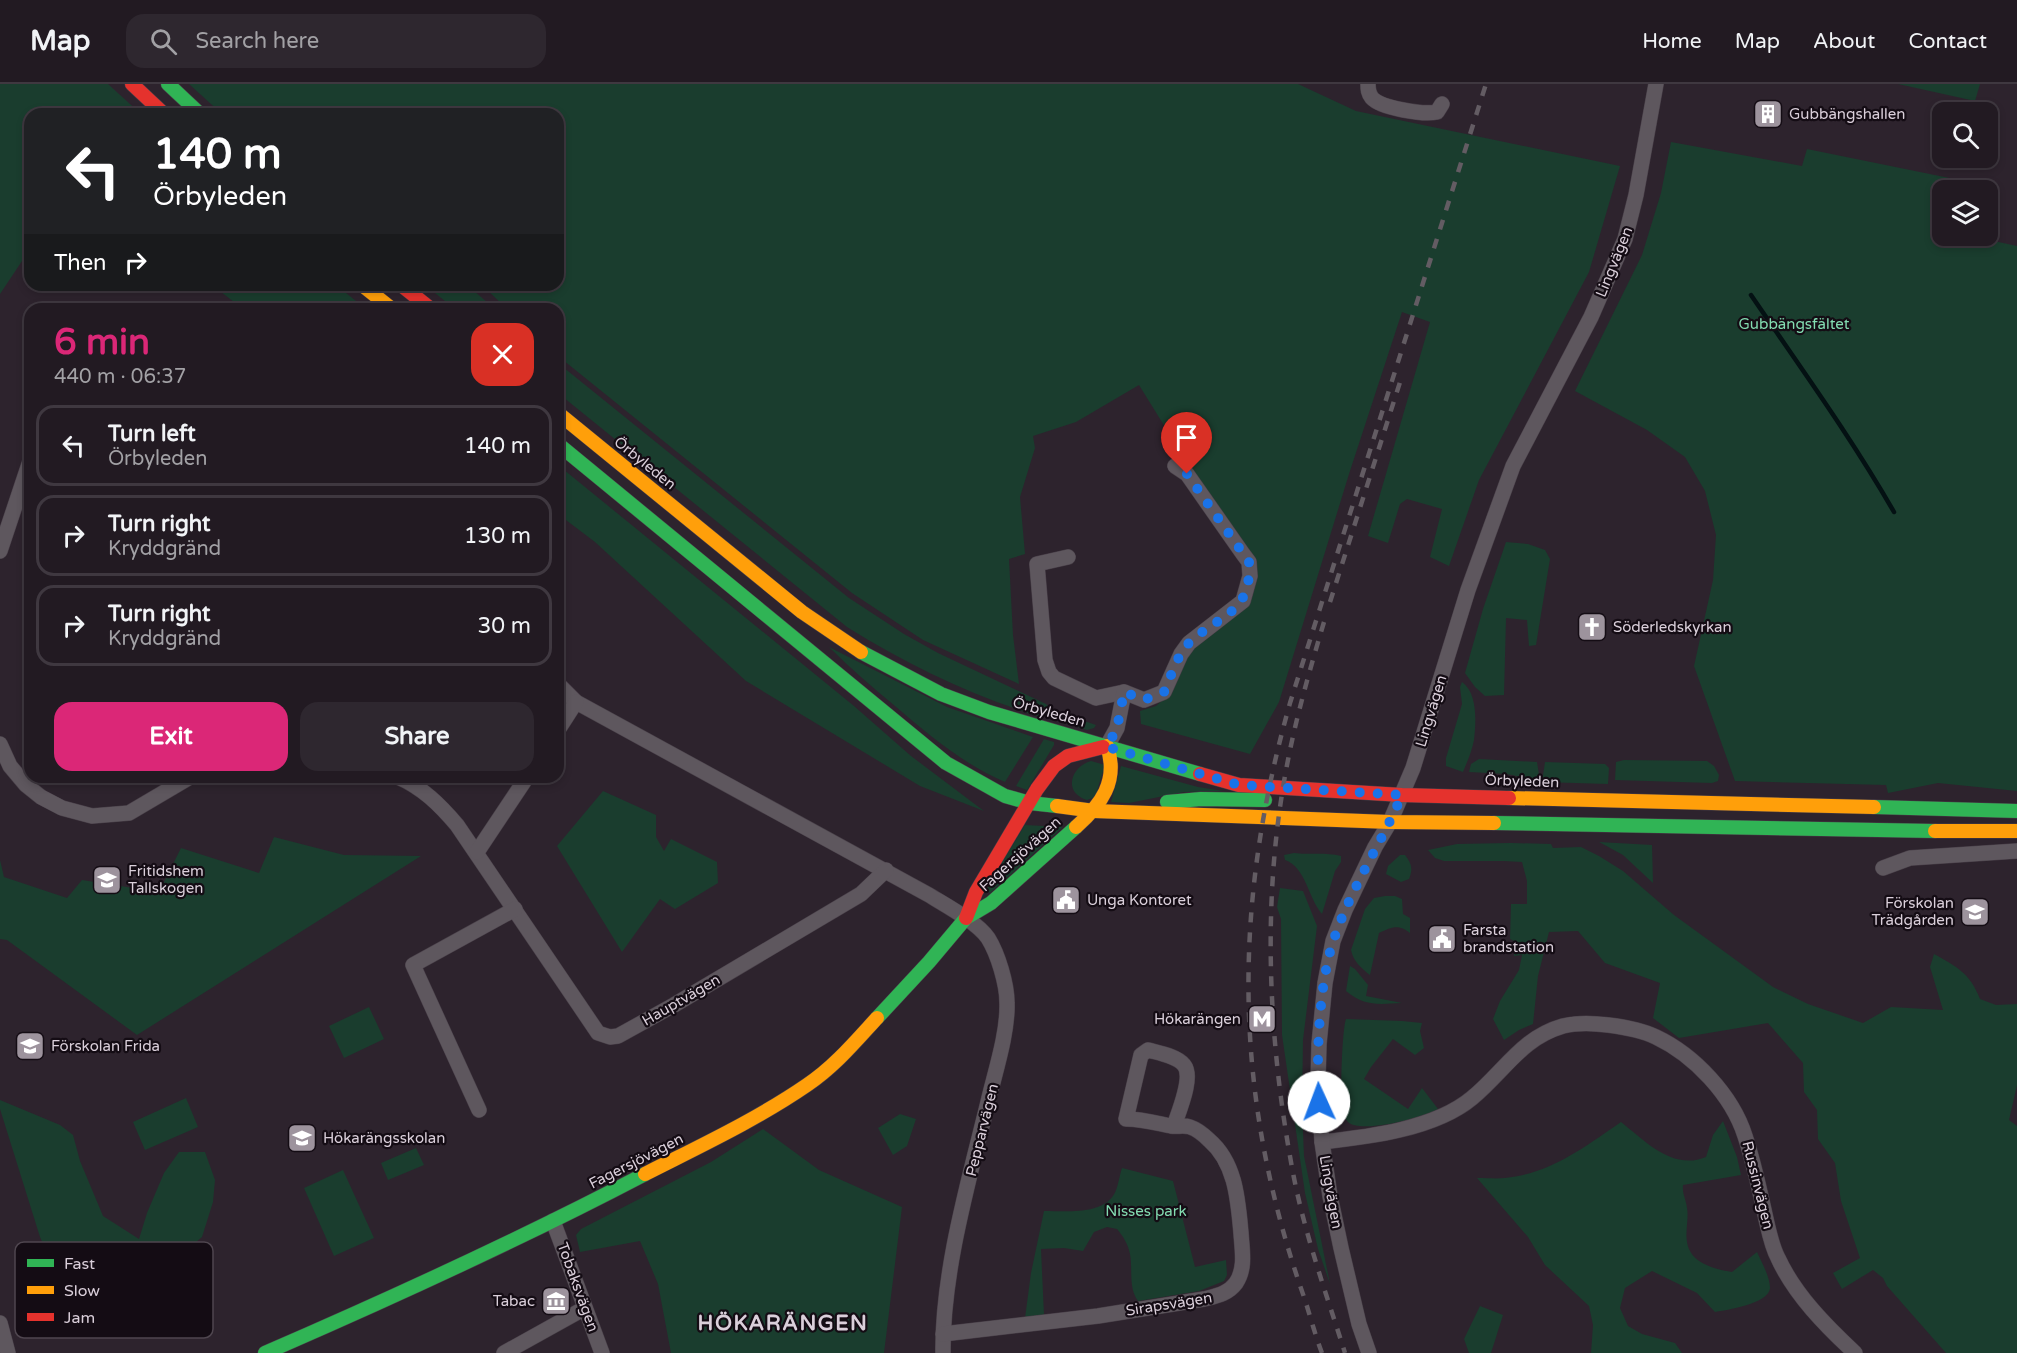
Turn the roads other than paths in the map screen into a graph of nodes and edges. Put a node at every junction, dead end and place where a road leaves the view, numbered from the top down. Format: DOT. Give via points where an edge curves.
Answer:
graph roads {
  1 [pos="132,84"];
  2 [pos="168,84"];
  3 [pos="1368,84"];
  4 [pos="1656,84"];
  5 [pos="1442,104"];
  6 [pos="158,108"];
  7 [pos="194,108"];
  8 [pos="370,291"];
  9 [pos="408,291"];
  10 [pos="384,303"];
  11 [pos="424,303"];
  12 [pos="564,418"];
  13 [pos="564,449"];
  14 [pos="1175,466"];
  15 [pos="24,480"];
  16 [pos="0,551"];
  17 [pos="1068,557"];
  18 [pos="564,690"];
  19 [pos="1124,692"];
  20 [pos="576,702"];
  21 [pos="564,721"];
  22 [pos="0,744"];
  23 [pos="1107,747"];
  24 [pos="24,782"];
  25 [pos="25,783"];
  26 [pos="180,783"];
  27 [pos="413,783"];
  28 [pos="523,783"];
  29 [pos="1399,800"];
  30 [pos="1030,803"];
  31 [pos="2017,810"];
  32 [pos="1094,811"];
  33 [pos="1138,812"];
  34 [pos="1390,822"];
  35 [pos="2017,831"];
  36 [pos="2017,850"];
  37 [pos="477,852"];
  38 [pos="1883,868"];
  39 [pos="886,870"];
  40 [pos="515,909"];
  41 [pos="966,918"];
  42 [pos="479,1110"];
  43 [pos="1174,1126"];
  44 [pos="1322,1142"];
  45 [pos="553,1221"];
  46 [pos="585,1308"];
  47 [pos="0,1323"];
  48 [pos="943,1334"];
  49 [pos="8,1353"];
  50 [pos="265,1353"];
  51 [pos="504,1353"];
  52 [pos="602,1353"];
  53 [pos="943,1353"];
  54 [pos="1369,1353"];
  55 [pos="1855,1353"];
  1 -- 6 [label="main road"];
  2 -- 7 [label="main road"];
  3 -- 5 [label="street" via="1369,93 1381,104 1427,114 1437,112"];
  4 -- 29 [label="street, Lingvägen" via="1625,239 1591,318 1513,466"];
  8 -- 10 [label="main road"];
  9 -- 11 [label="main road"];
  12 -- 23 [label="main road, Örbyleden" via="802,612 866,655 941,694"];
  13 -- 30 [label="main road, Örbyleden" via="946,763 994,792"];
  14 -- 19 [label="street" via="1187,474 1249,562 1250,576 1243,601 1189,643 1164,692 1144,700"];
  15 -- 16 [label="street"];
  17 -- 19 [label="street" via="1037,564 1049,672 1096,698"];
  18 -- 20 [label="street"];
  19 -- 23 [label="street" via="1117,728"];
  20 -- 21 [label="street"];
  20 -- 39 [label="street"];
  22 -- 24 [label="street"];
  23 -- 29 [label="main road, Örbyleden" via="1239,785"];
  23 -- 30 [label="main road, Fagersjövägen" via="1068,756 1054,766"];
  23 -- 32 [label="main road, Fagersjövägen" via="1112,757 1112,774"];
  25 -- 26 [label="street" via="62,808 92,816 129,813"];
  27 -- 37 [label="street, Hauptvägen" via="446,811"];
  28 -- 37 [label="street"];
  29 -- 31 [label="main road, Örbyleden"];
  29 -- 33 [label="main road, Örbyleden" via="1201,799 1163,802"];
  29 -- 34 [label="street, Lingvägen"];
  30 -- 32 [label="main road, Örbyleden"];
  30 -- 41 [label="main road, Fagersjövägen" via="976,892"];
  32 -- 33 [label="main road, Örbyleden"];
  32 -- 41 [label="main road, Fagersjövägen" via="991,903"];
  33 -- 34 [label="main road, Örbyleden"];
  34 -- 35 [label="main road, Örbyleden"];
  34 -- 44 [label="street, Lingvägen" via="1333,941 1319,1044"];
  36 -- 38 [label="street" via="1910,858"];
  37 -- 40 [label="street, Hauptvägen"];
  39 -- 40 [label="street, Hauptvägen" via="861,894 674,1005 610,1037 598,1033"];
  39 -- 41 [label="street"];
  40 -- 42 [label="street" via="413,965"];
  41 -- 45 [label="main road, Fagersjövägen" via="835,1063 808,1085 731,1130"];
  41 -- 48 [label="street, Pepparvägen" via="987,937 1003,973 1008,1003 1000,1054 956,1240"];
  43 -- 43 [label="street, Sirapsvägen" via="1189,1077 1184,1065 1148,1050 1141,1055 1126,1119"];
  43 -- 48 [label="street, Sirapsvägen" via="1189,1126 1210,1140 1238,1195 1243,1264 1232,1288 1204,1299 1098,1316"];
  44 -- 54 [label="street, Lingvägen" via="1341,1248"];
  44 -- 55 [label="street, Russinvägen" via="1396,1131 1453,1112 1472,1099 1527,1043 1562,1026 1584,1022 1654,1035 1700,1067 1728,1101 1745,1134 1777,1257 1798,1292 1834,1335"];
  45 -- 46 [label="street, Tobaksvägen"];
  45 -- 50 [label="main road, Fagersjövägen"];
  46 -- 51 [label="street"];
  46 -- 52 [label="street, Tobaksvägen"];
  47 -- 49 [label="street"];
  48 -- 53 [label="street, Pepparvägen"];
}
